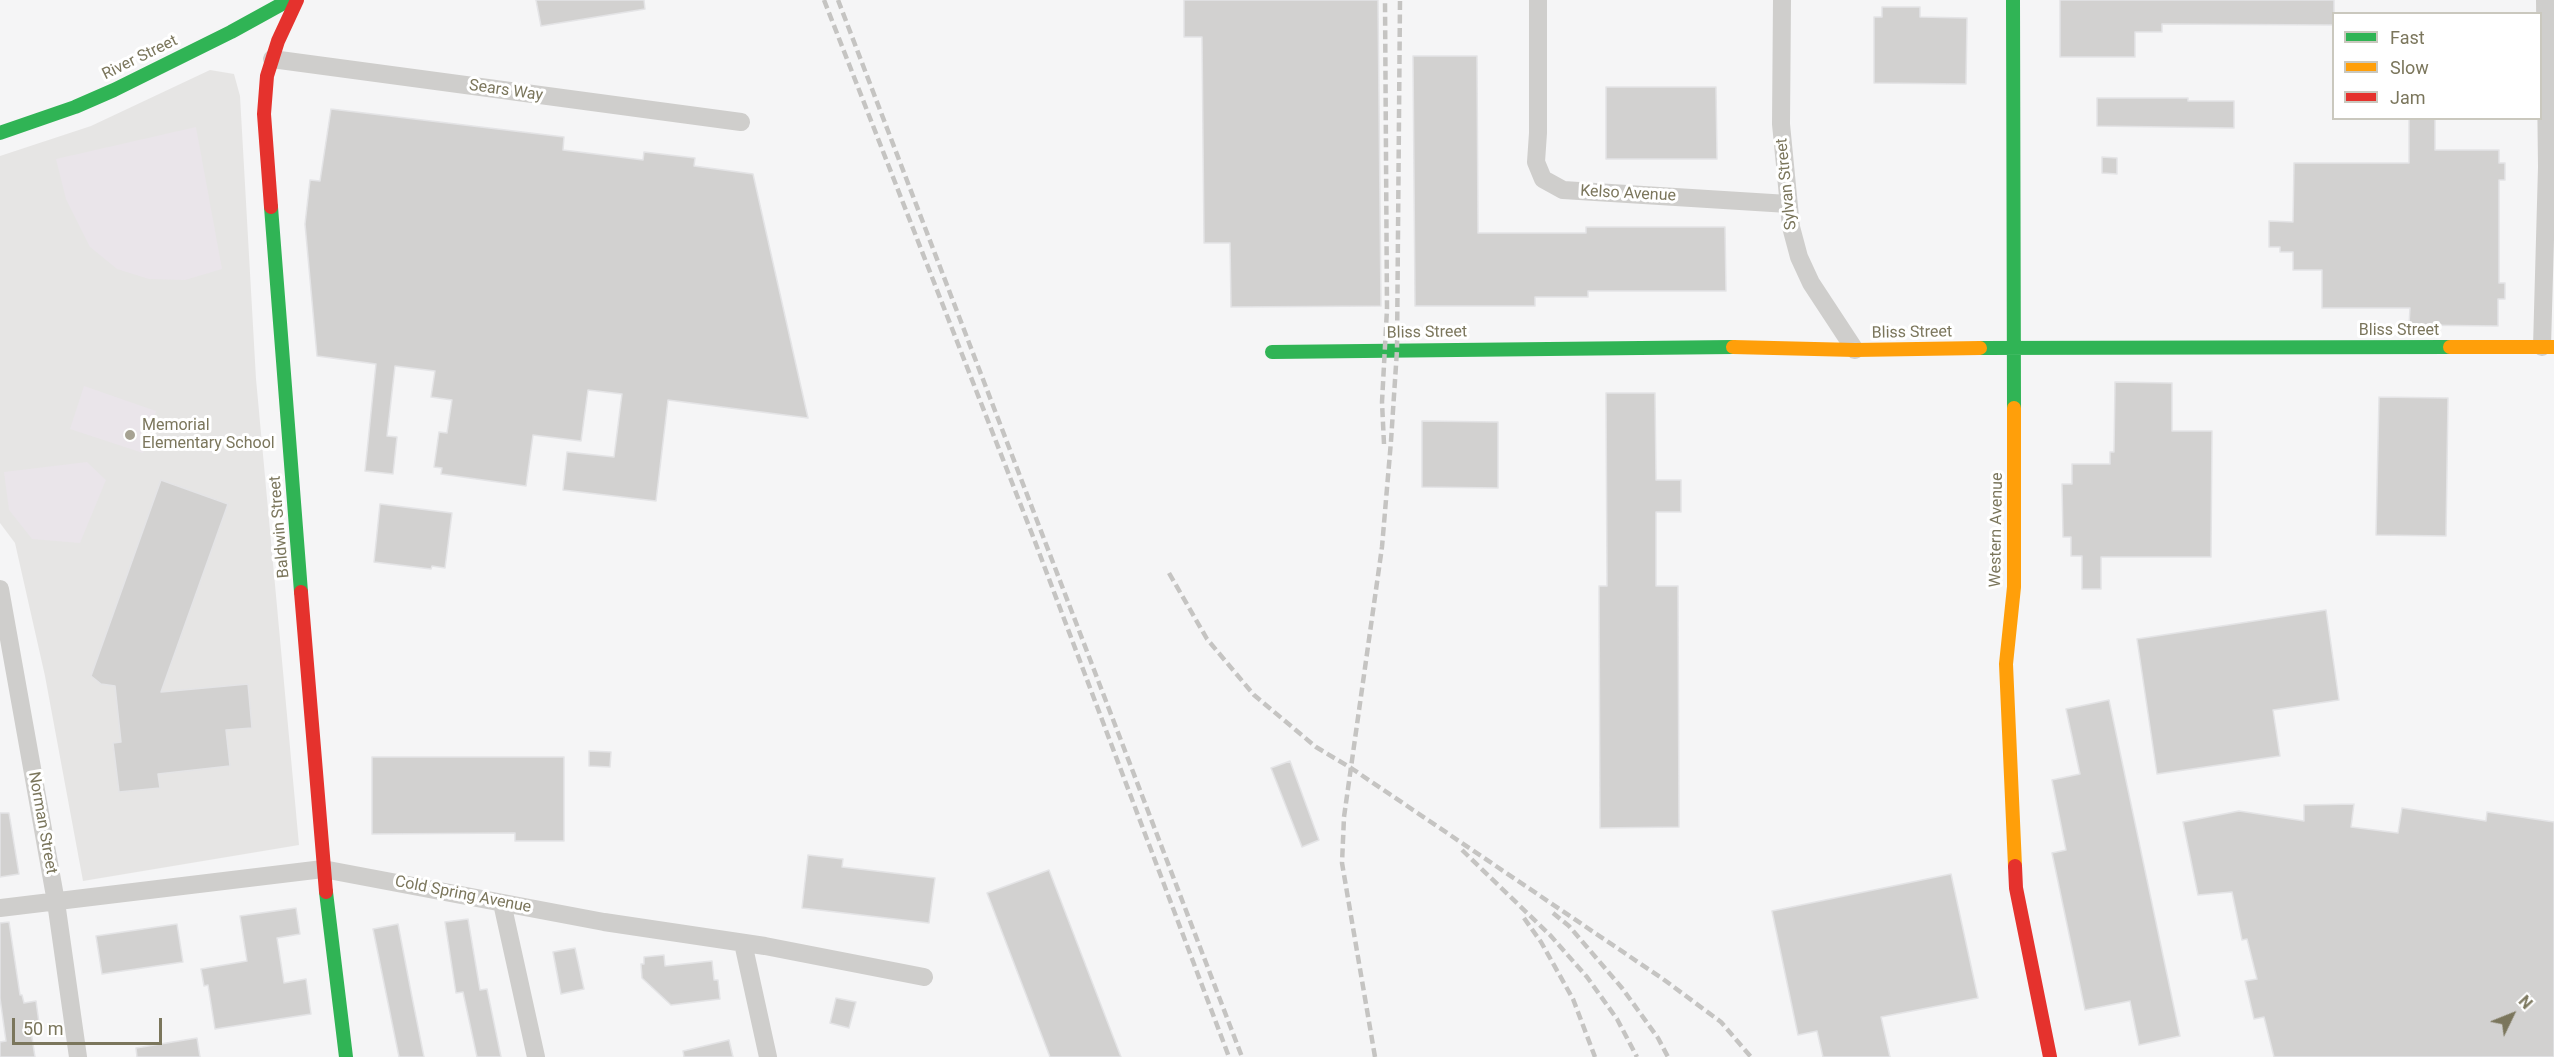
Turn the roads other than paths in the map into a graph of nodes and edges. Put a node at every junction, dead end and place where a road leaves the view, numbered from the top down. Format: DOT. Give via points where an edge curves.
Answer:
graph roads {
  1 [pos="289,0"];
  2 [pos="297,0"];
  3 [pos="1538,0"];
  4 [pos="1782,0"];
  5 [pos="2013,0"];
  6 [pos="2545,0"];
  7 [pos="272,59"];
  8 [pos="741,122"];
  9 [pos="0,133"];
  10 [pos="1788,204"];
  11 [pos="2015,347"];
  12 [pos="2548,347"];
  13 [pos="1855,350"];
  14 [pos="1272,352"];
  15 [pos="0,589"];
  16 [pos="323,868"];
  17 [pos="56,902"];
  18 [pos="502,903"];
  19 [pos="0,908"];
  20 [pos="743,943"];
  21 [pos="924,977"];
  22 [pos="78,1057"];
  23 [pos="346,1057"];
  24 [pos="536,1057"];
  25 [pos="768,1057"];
  26 [pos="2050,1057"];
  1 -- 9 [label="street, River Street" via="114,90"];
  2 -- 7 [label="street, Baldwin Street"];
  3 -- 10 [label="street, Kelso Avenue" via="1536,162 1543,179 1563,190"];
  4 -- 10 [label="street, Sylvan Street" via="1781,124"];
  5 -- 11 [label="street, Western Avenue"];
  6 -- 12 [label="street"];
  7 -- 8 [label="street, Sears Way"];
  7 -- 16 [label="street, Baldwin Street" via="264,114"];
  10 -- 13 [label="street, Sylvan Street" via="1794,242 1805,271"];
  11 -- 12 [label="street, Bliss Street"];
  11 -- 13 [label="street, Bliss Street"];
  11 -- 26 [label="street, Western Avenue" via="2014,587 2006,664 2009,774 2016,888"];
  13 -- 14 [label="street, Bliss Street" via="1755,347"];
  15 -- 17 [label="street, Norman Street"];
  16 -- 17 [label="street, Cold Spring Avenue"];
  16 -- 18 [label="street, Cold Spring Avenue"];
  16 -- 23 [label="street, Baldwin Street"];
  17 -- 19 [label="street, Cold Spring Avenue"];
  17 -- 22 [label="street, Norman Street"];
  18 -- 20 [label="street, Cold Spring Avenue"];
  18 -- 24 [label="street"];
  20 -- 21 [label="street, Cold Spring Avenue"];
  20 -- 25 [label="street"];
}
